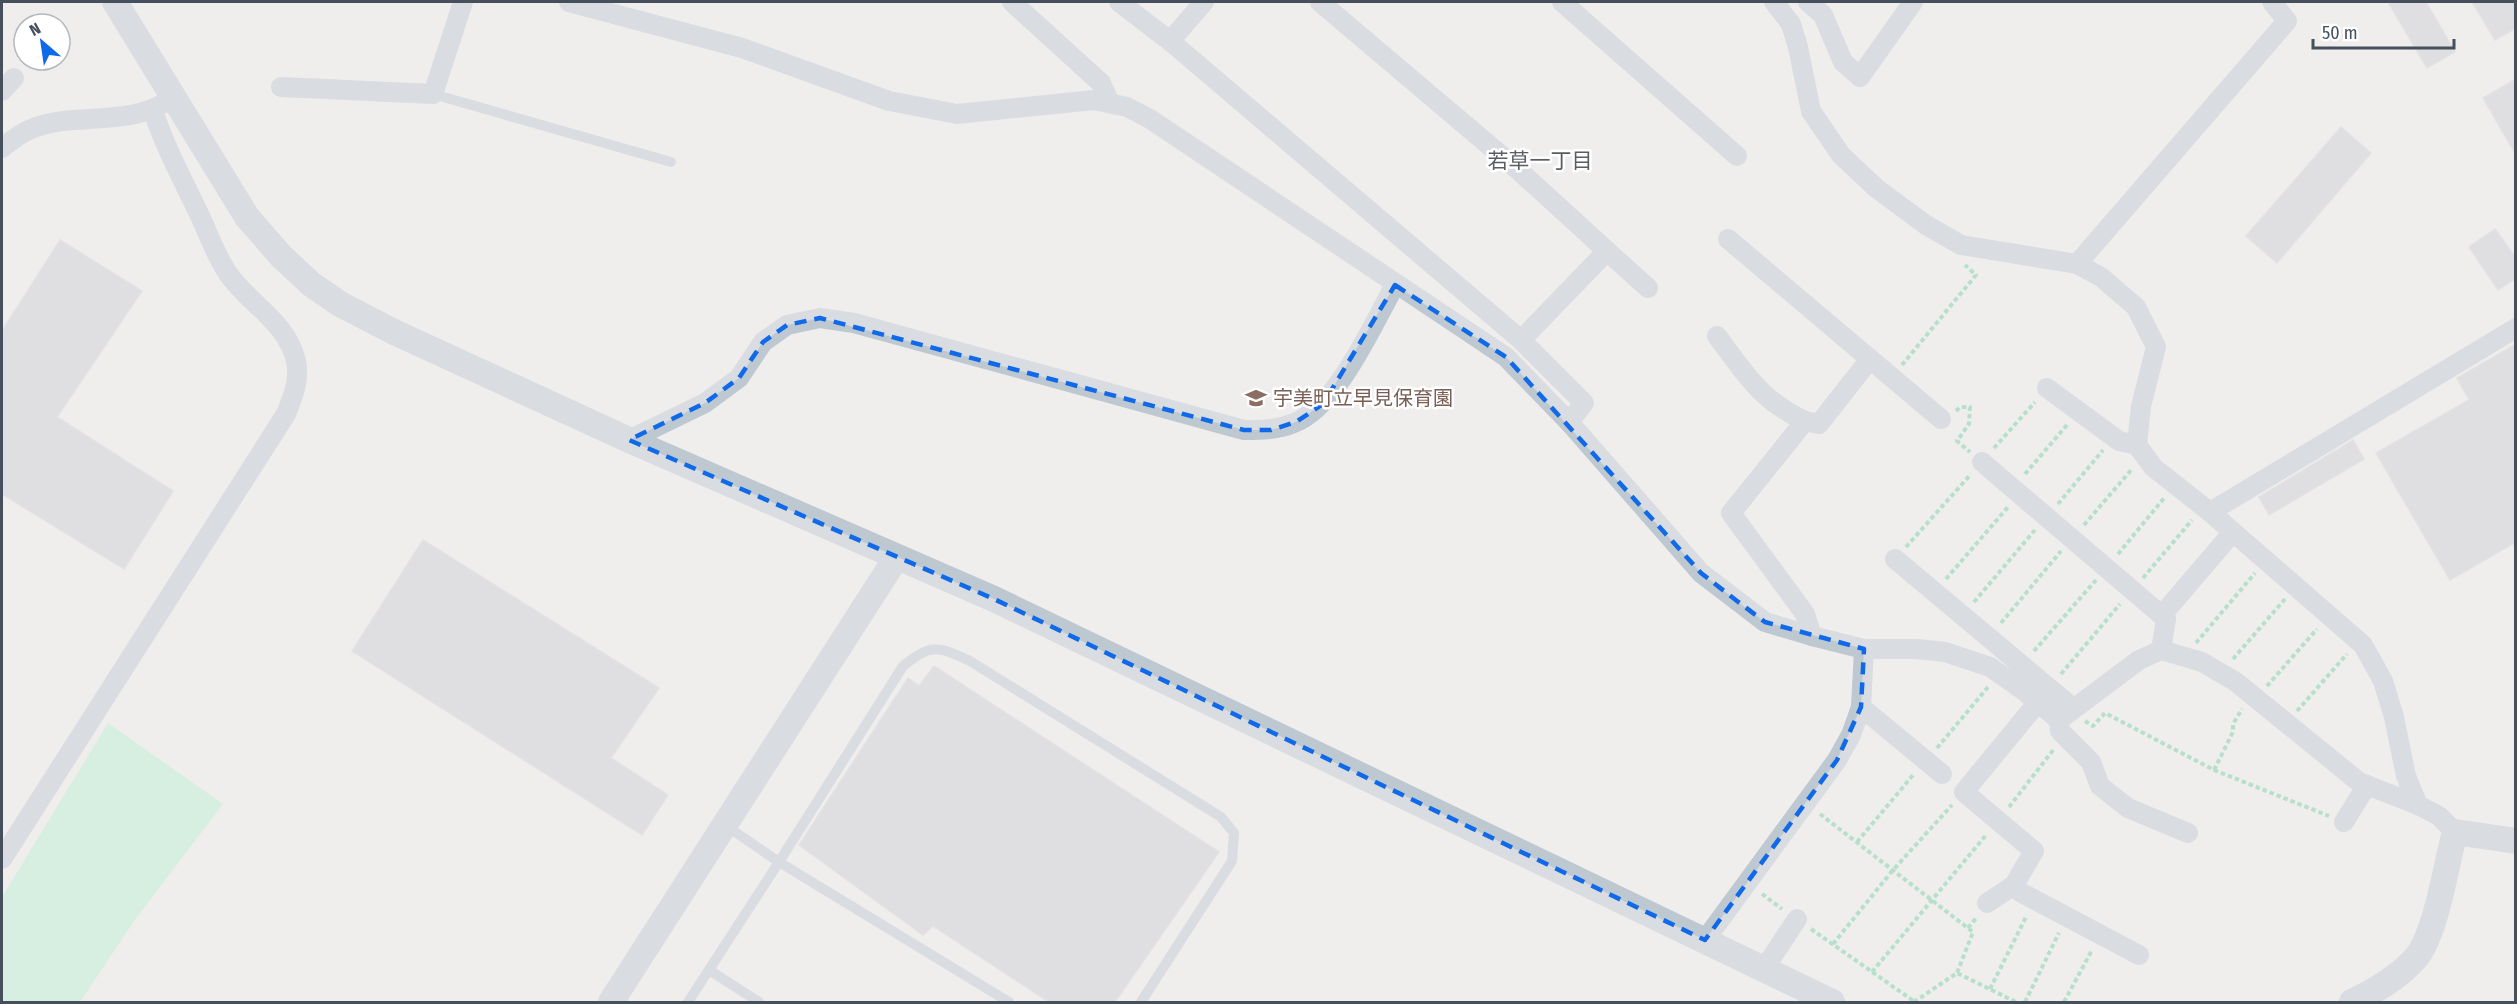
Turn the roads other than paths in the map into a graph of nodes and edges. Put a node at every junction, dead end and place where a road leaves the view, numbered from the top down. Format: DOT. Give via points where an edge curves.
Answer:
graph roads {
  1 [pos="115,2"];
  2 [pos="463,2"];
  3 [pos="569,2"];
  4 [pos="1012,2"];
  5 [pos="1119,2"];
  6 [pos="1204,2"];
  7 [pos="1320,2"];
  8 [pos="1562,2"];
  9 [pos="1774,2"];
  10 [pos="1808,2"];
  11 [pos="1913,2"];
  12 [pos="2272,2"];
  13 [pos="1170,41"];
  14 [pos="281,87"];
  15 [pos="433,94"];
  16 [pos="1108,101"];
  17 [pos="164,103"];
  18 [pos="2,148"];
  19 [pos="1737,156"];
  20 [pos="672,162"];
  21 [pos="1728,239"];
  22 [pos="1607,251"];
  23 [pos="2077,264"];
  24 [pos="1395,285"];
  25 [pos="1648,288"];
  26 [pos="2516,328"];
  27 [pos="1717,336"];
  28 [pos="1521,340"];
  29 [pos="1870,359"];
  30 [pos="2048,388"];
  31 [pos="1941,419"];
  32 [pos="1805,420"];
  33 [pos="1569,422"];
  34 [pos="629,440"];
  35 [pos="2141,450"];
  36 [pos="1982,462"];
  37 [pos="2206,509"];
  38 [pos="2233,532"];
  39 [pos="896,558"];
  40 [pos="1895,559"];
  41 [pos="2162,615"];
  42 [pos="1812,636"];
  43 [pos="1864,649"];
  44 [pos="2161,650"];
  45 [pos="2043,695"];
  46 [pos="1861,707"];
  47 [pos="2065,718"];
  48 [pos="1942,774"];
  49 [pos="2367,785"];
  50 [pos="2418,805"];
  51 [pos="2344,822"];
  52 [pos="725,825"];
  53 [pos="2454,832"];
  54 [pos="2188,833"];
  55 [pos="2516,841"];
  56 [pos="2,859"];
  57 [pos="778,862"];
  58 [pos="2014,885"];
  59 [pos="1986,903"];
  60 [pos="1797,919"];
  61 [pos="1705,940"];
  62 [pos="2139,955"];
  63 [pos="1764,969"];
  64 [pos="709,970"];
  65 [pos="611,1002"];
  66 [pos="688,1002"];
  67 [pos="759,1002"];
  68 [pos="1009,1002"];
  69 [pos="1141,1002"];
  70 [pos="1832,1002"];
  71 [pos="2352,1002"];
  1 -- 17 [label="street"];
  2 -- 15 [label="street"];
  3 -- 16 [label="street" via="742,48 889,101 957,114"];
  4 -- 16 [label="street" via="1101,82"];
  5 -- 13 [label="street"];
  6 -- 13 [label="street"];
  7 -- 22 [label="street" via="1516,168"];
  8 -- 19 [label="street"];
  9 -- 23 [label="street" via="1791,24 1811,111 1841,154 1876,188 1956,243"];
  10 -- 11 [label="street" via="1823,15 1843,62 1860,77"];
  12 -- 23 [label="street" via="2287,21"];
  13 -- 28 [label="street"];
  14 -- 15 [label="street"];
  15 -- 20 [label="lane"];
  16 -- 24 [label="street" via="1150,119"];
  17 -- 18 [label="street" via="138,114 65,121 29,130"];
  17 -- 34 [label="street" via="248,217 310,284 394,332"];
  17 -- 56 [label="street" via="162,138 211,244 228,274 276,323 296,360 298,385 286,414"];
  21 -- 29 [label="street"];
  22 -- 25 [label="street"];
  22 -- 28 [label="street"];
  23 -- 35 [label="street" via="2101,277 2136,307 2156,347 2141,406"];
  24 -- 33 [label="street" via="1506,357"];
  24 -- 34 [label="street" via="1346,372 1323,404 1296,422 1271,430 1244,430 854,323 820,318 787,325 763,342 739,378 705,403"];
  26 -- 37 [label="street"];
  27 -- 32 [label="street" via="1756,389 1788,413"];
  28 -- 33 [label="street" via="1584,403"];
  29 -- 31 [label="street"];
  29 -- 32 [label="street" via="1819,423"];
  30 -- 35 [label="street" via="2113,437"];
  32 -- 42 [label="street" via="1731,513 1805,614"];
  33 -- 42 [label="street" via="1701,573 1765,622"];
  34 -- 39 [label="street"];
  35 -- 37 [label="street" via="2152,467"];
  36 -- 41 [label="street"];
  37 -- 38 [label="street"];
  38 -- 41 [label="street"];
  38 -- 50 [label="street" via="2358,641 2383,681 2406,776"];
  39 -- 52 [label="street"];
  39 -- 61 [label="street" via="994,599"];
  40 -- 45 [label="street" via="2022,666"];
  41 -- 44 [label="street" via="2166,619"];
  42 -- 43 [label="street"];
  43 -- 45 [label="street" via="1945,652 1990,667"];
  43 -- 46 [label="street"];
  44 -- 47 [label="street" via="2139,660"];
  44 -- 49 [label="street" via="2202,662 2221,673"];
  45 -- 47 [label="street"];
  45 -- 58 [label="street" via="1964,792 2034,851"];
  46 -- 48 [label="street"];
  46 -- 61 [label="street" via="1836,760"];
  47 -- 54 [label="street" via="2100,786 2128,808"];
  49 -- 50 [label="street"];
  49 -- 51 [label="street"];
  50 -- 53 [label="street" via="2439,816"];
  52 -- 57 [label="lane"];
  52 -- 65 [label="street"];
  53 -- 55 [label="street"];
  53 -- 71 [label="street" via="2430,933 2415,959 2384,986"];
  57 -- 64 [label="lane"];
  57 -- 68 [label="lane"];
  57 -- 69 [label="lane" via="903,666 921,652 942,648 970,661 1221,817 1234,833 1233,861"];
  58 -- 59 [label="street"];
  58 -- 62 [label="street" via="2034,900"];
  60 -- 63 [label="street"];
  61 -- 63 [label="street"];
  63 -- 70 [label="street"];
  64 -- 66 [label="lane"];
  64 -- 67 [label="lane"];
}
